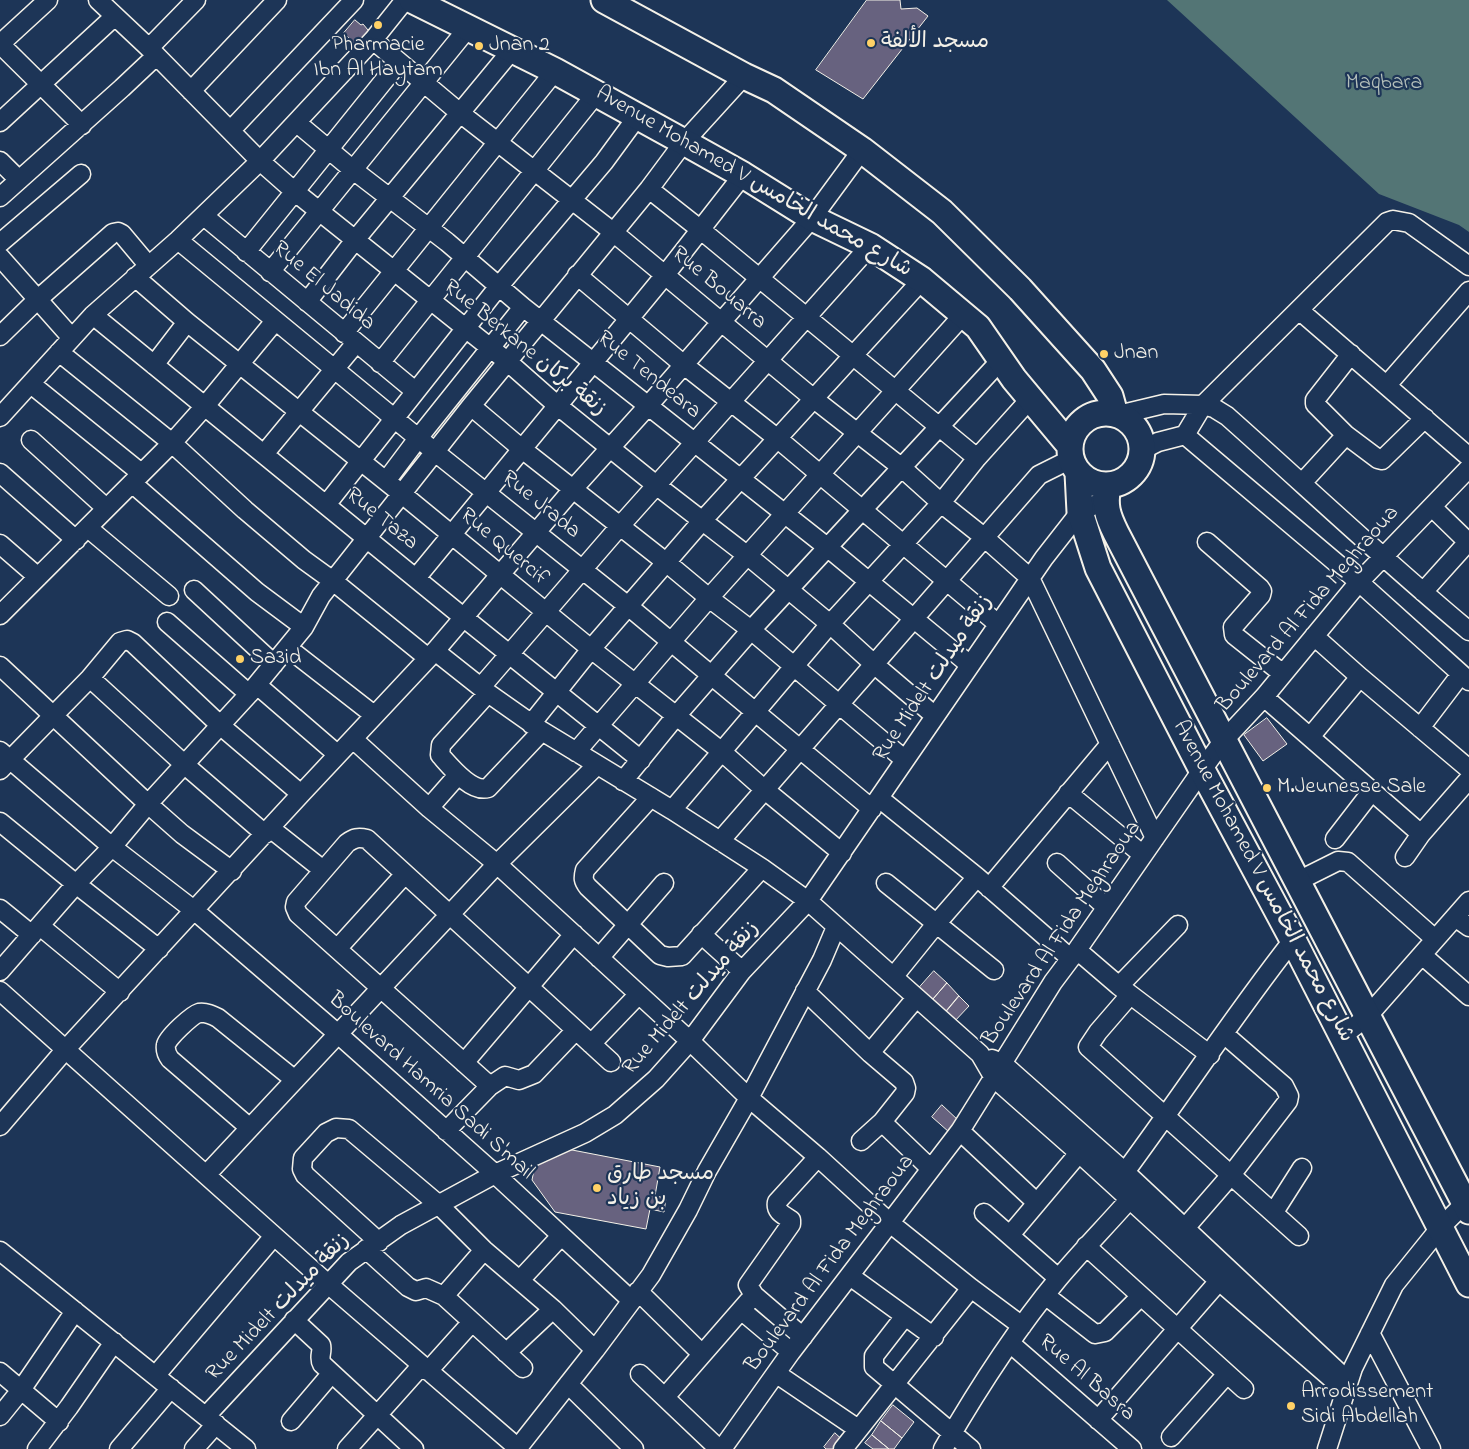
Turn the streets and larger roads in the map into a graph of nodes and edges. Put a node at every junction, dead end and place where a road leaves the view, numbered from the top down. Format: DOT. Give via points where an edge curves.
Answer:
graph roads {
  1 [pos="48,0"];
  2 [pos="196,0"];
  3 [pos="276,0"];
  4 [pos="354,0"];
  5 [pos="405,0"];
  6 [pos="412,0"];
  7 [pos="604,0"];
  8 [pos="109,6"];
  9 [pos="468,28"];
  10 [pos="373,40"];
  11 [pos="512,50"];
  12 [pos="152,52"];
  13 [pos="399,62"];
  14 [pos="555,71"];
  15 [pos="744,76"];
  16 [pos="423,82"];
  17 [pos="41,85"];
  18 [pos="191,91"];
  19 [pos="596,94"];
  20 [pos="460,114"];
  21 [pos="637,117"];
  22 [pos="0,122"];
  23 [pos="297,123"];
  24 [pos="82,125"];
  25 [pos="231,130"];
  26 [pos="498,142"];
  27 [pos="684,142"];
  28 [pos="328,148"];
  29 [pos="862,150"];
  30 [pos="0,161"];
  31 [pos="260,161"];
  32 [pos="352,169"];
  33 [pos="535,170"];
  34 [pos="80,174"];
  35 [pos="743,175"];
  36 [pos="19,180"];
  37 [pos="649,189"];
  38 [pos="294,191"];
  39 [pos="0,197"];
  40 [pos="391,199"];
  41 [pos="572,200"];
  42 [pos="318,211"];
  43 [pos="204,216"];
  44 [pos="812,218"];
  45 [pos="428,227"];
  46 [pos="701,230"];
  47 [pos="613,232"];
  48 [pos="178,240"];
  49 [pos="355,240"];
  50 [pos="0,244"];
  51 [pos="870,246"];
  52 [pos="246,252"];
  53 [pos="0,257"];
  54 [pos="464,257"];
  55 [pos="1469,266"];
  56 [pos="142,271"];
  57 [pos="392,271"];
  58 [pos="270,272"];
  59 [pos="578,275"];
  60 [pos="665,275"];
  61 [pos="759,278"];
  62 [pos="922,280"];
  63 [pos="499,286"];
  64 [pos="1469,291"];
  65 [pos="37,300"];
  66 [pos="429,300"];
  67 [pos="307,302"];
  68 [pos="523,307"];
  69 [pos="1299,310"];
  70 [pos="964,314"];
  71 [pos="93,315"];
  72 [pos="806,317"];
  73 [pos="629,318"];
  74 [pos="275,321"];
  75 [pos="542,321"];
  76 [pos="187,322"];
  77 [pos="722,322"];
  78 [pos="466,329"];
  79 [pos="0,336"];
  80 [pos="71,338"];
  81 [pos="350,338"];
  82 [pos="490,348"];
  83 [pos="59,352"];
  84 [pos="1350,354"];
  85 [pos="853,355"];
  86 [pos="768,360"];
  87 [pos="1002,360"];
  88 [pos="508,362"];
  89 [pos="594,362"];
  90 [pos="380,363"];
  91 [pos="240,364"];
  92 [pos="154,365"];
  93 [pos="684,365"];
  94 [pos="335,370"];
  95 [pos="31,384"];
  96 [pos="1387,385"];
  97 [pos="895,390"];
  98 [pos="415,391"];
  99 [pos="814,398"];
  100 [pos="1031,398"];
  101 [pos="731,401"];
  102 [pos="1203,405"];
  103 [pos="206,406"];
  104 [pos="472,406"];
  105 [pos="558,406"];
  106 [pos="647,407"];
  107 [pos="300,412"];
  108 [pos="1116,414"];
  109 [pos="0,417"];
  110 [pos="394,418"];
  111 [pos="1425,418"];
  112 [pos="939,426"];
  113 [pos="856,433"];
  114 [pos="1185,435"];
  115 [pos="1346,435"];
  116 [pos="419,437"];
  117 [pos="778,439"];
  118 [pos="31,440"];
  119 [pos="694,442"];
  120 [pos="172,443"];
  121 [pos="610,447"];
  122 [pos="522,449"];
  123 [pos="1142,450"];
  124 [pos="435,452"];
  125 [pos="264,454"];
  126 [pos="1469,457"];
  127 [pos="977,458"];
  128 [pos="1073,459"];
  129 [pos="361,460"];
  130 [pos="901,468"];
  131 [pos="1469,468"];
  132 [pos="0,473"];
  133 [pos="820,474"];
  134 [pos="136,478"];
  135 [pos="741,480"];
  136 [pos="386,481"];
  137 [pos="1302,483"];
  138 [pos="656,485"];
  139 [pos="572,489"];
  140 [pos="487,492"];
  141 [pos="1107,493"];
  142 [pos="402,494"];
  143 [pos="941,503"];
  144 [pos="326,505"];
  145 [pos="1432,507"];
  146 [pos="106,508"];
  147 [pos="862,509"];
  148 [pos="1080,512"];
  149 [pos="784,513"];
  150 [pos="702,521"];
  151 [pos="620,526"];
  152 [pos="536,532"];
  153 [pos="82,534"];
  154 [pos="452,535"];
  155 [pos="985,538"];
  156 [pos="367,539"];
  157 [pos="1207,542"];
  158 [pos="1469,543"];
  159 [pos="0,544"];
  160 [pos="904,544"];
  161 [pos="827,547"];
  162 [pos="748,556"];
  163 [pos="1382,557"];
  164 [pos="667,563"];
  165 [pos="582,569"];
  166 [pos="500,574"];
  167 [pos="38,576"];
  168 [pos="416,578"];
  169 [pos="1030,578"];
  170 [pos="333,581"];
  171 [pos="869,582"];
  172 [pos="947,582"];
  173 [pos="1359,582"];
  174 [pos="194,590"];
  175 [pos="787,590"];
  176 [pos="1423,592"];
  177 [pos="169,596"];
  178 [pos="709,598"];
  179 [pos="628,606"];
  180 [pos="545,612"];
  181 [pos="0,614"];
  182 [pos="463,617"];
  183 [pos="914,619"];
  184 [pos="167,622"];
  185 [pos="830,624"];
  186 [pos="998,624"];
  187 [pos="304,627"];
  188 [pos="751,630"];
  189 [pos="1469,631"];
  190 [pos="1314,636"];
  191 [pos="671,642"];
  192 [pos="288,648"];
  193 [pos="591,649"];
  194 [pos="432,655"];
  195 [pos="510,655"];
  196 [pos="274,664"];
  197 [pos="875,665"];
  198 [pos="0,666"];
  199 [pos="795,666"];
  200 [pos="970,666"];
  201 [pos="1283,674"];
  202 [pos="712,675"];
  203 [pos="1360,677"];
  204 [pos="90,678"];
  205 [pos="1465,678"];
  206 [pos="634,684"];
  207 [pos="252,690"];
  208 [pos="485,690"];
  209 [pos="556,692"];
  210 [pos="1264,697"];
  211 [pos="839,703"];
  212 [pos="756,710"];
  213 [pos="53,715"];
  214 [pos="374,715"];
  215 [pos="676,716"];
  216 [pos="935,716"];
  217 [pos="221,726"];
  218 [pos="598,726"];
  219 [pos="537,727"];
  220 [pos="1420,728"];
  221 [pos="1310,737"];
  222 [pos="353,739"];
  223 [pos="1223,742"];
  224 [pos="1110,744"];
  225 [pos="800,748"];
  226 [pos="721,751"];
  227 [pos="576,752"];
  228 [pos="338,754"];
  229 [pos="3,760"];
  230 [pos="641,760"];
  231 [pos="905,760"];
  232 [pos="185,765"];
  233 [pos="597,765"];
  234 [pos="1469,769"];
  235 [pos="1202,770"];
  236 [pos="458,775"];
  237 [pos="1469,779"];
  238 [pos="623,781"];
  239 [pos="765,790"];
  240 [pos="1372,791"];
  241 [pos="1068,793"];
  242 [pos="301,794"];
  243 [pos="651,797"];
  244 [pos="148,804"];
  245 [pos="875,804"];
  246 [pos="429,808"];
  247 [pos="672,810"];
  248 [pos="0,822"];
  249 [pos="267,831"];
  250 [pos="1421,834"];
  251 [pos="1155,838"];
  252 [pos="1335,839"];
  253 [pos="720,841"];
  254 [pos="112,847"];
  255 [pos="842,853"];
  256 [pos="1143,855"];
  257 [pos="1405,857"];
  258 [pos="1057,863"];
  259 [pos="497,864"];
  260 [pos="762,868"];
  261 [pos="323,870"];
  262 [pos="232,871"];
  263 [pos="405,874"];
  264 [pos="1298,881"];
  265 [pos="983,882"];
  266 [pos="664,883"];
  267 [pos="886,883"];
  268 [pos="76,884"];
  269 [pos="808,901"];
  270 [pos="1469,901"];
  271 [pos="1106,907"];
  272 [pos="0,909"];
  273 [pos="195,911"];
  274 [pos="450,914"];
  275 [pos="1462,922"];
  276 [pos="628,924"];
  277 [pos="936,924"];
  278 [pos="1178,925"];
  279 [pos="836,927"];
  280 [pos="36,931"];
  281 [pos="574,934"];
  282 [pos="701,934"];
  283 [pos="1435,939"];
  284 [pos="1293,940"];
  285 [pos="159,949"];
  286 [pos="337,949"];
  287 [pos="1073,954"];
  288 [pos="1422,955"];
  289 [pos="599,958"];
  290 [pos="994,970"];
  291 [pos="0,971"];
  292 [pos="742,971"];
  293 [pos="894,976"];
  294 [pos="529,986"];
  295 [pos="381,988"];
  296 [pos="0,990"];
  297 [pos="1124,990"];
  298 [pos="805,991"];
  299 [pos="120,992"];
  300 [pos="639,994"];
  301 [pos="1469,996"];
  302 [pos="916,998"];
  303 [pos="1367,1017"];
  304 [pos="576,1030"];
  305 [pos="338,1034"];
  306 [pos="1224,1034"];
  307 [pos="1342,1036"];
  308 [pos="690,1041"];
  309 [pos="591,1044"];
  310 [pos="66,1050"];
  311 [pos="870,1053"];
  312 [pos="980,1054"];
  313 [pos="1210,1055"];
  314 [pos="611,1062"];
  315 [pos="464,1063"];
  316 [pos="1002,1063"];
  317 [pos="994,1078"];
  318 [pos="294,1080"];
  319 [pos="490,1086"];
  320 [pos="749,1098"];
  321 [pos="1167,1116"];
  322 [pos="882,1122"];
  323 [pos="0,1126"];
  324 [pos="250,1128"];
  325 [pos="446,1131"];
  326 [pos="960,1131"];
  327 [pos="861,1141"];
  328 [pos="1079,1153"];
  329 [pos="818,1156"];
  330 [pos="1302,1168"];
  331 [pos="931,1169"];
  332 [pos="1125,1172"];
  333 [pos="495,1174"];
  334 [pos="1231,1174"];
  335 [pos="206,1175"];
  336 [pos="1135,1194"];
  337 [pos="1036,1202"];
  338 [pos="1468,1204"];
  339 [pos="439,1205"];
  340 [pos="1274,1212"];
  341 [pos="984,1213"];
  342 [pos="890,1223"];
  343 [pos="1186,1228"];
  344 [pos="1440,1228"];
  345 [pos="1010,1235"];
  346 [pos="274,1236"];
  347 [pos="562,1236"];
  348 [pos="1299,1236"];
  349 [pos="372,1245"];
  350 [pos="1086,1246"];
  351 [pos="484,1250"];
  352 [pos="0,1251"];
  353 [pos="850,1276"];
  354 [pos="1058,1278"];
  355 [pos="520,1280"];
  356 [pos="1219,1281"];
  357 [pos="328,1284"];
  358 [pos="1469,1284"];
  359 [pos="971,1288"];
  360 [pos="754,1295"];
  361 [pos="1045,1295"];
  362 [pos="444,1296"];
  363 [pos="634,1296"];
  364 [pos="1141,1296"];
  365 [pos="553,1309"];
  366 [pos="741,1310"];
  367 [pos="75,1311"];
  368 [pos="905,1316"];
  369 [pos="294,1320"];
  370 [pos="472,1322"];
  371 [pos="1022,1326"];
  372 [pos="1177,1329"];
  373 [pos="1370,1333"];
  374 [pos="803,1337"];
  375 [pos="934,1337"];
  376 [pos="114,1342"];
  377 [pos="1010,1342"];
  378 [pos="595,1350"];
  379 [pos="792,1352"];
  380 [pos="506,1353"];
  381 [pos="702,1354"];
  382 [pos="425,1368"];
  383 [pos="523,1368"];
  384 [pos="0,1372"];
  385 [pos="331,1374"];
  386 [pos="640,1374"];
  387 [pos="777,1374"];
  388 [pos="1227,1374"];
  389 [pos="156,1375"];
  390 [pos="568,1384"];
  391 [pos="894,1385"];
  392 [pos="1347,1386"];
  393 [pos="171,1388"];
  394 [pos="21,1390"];
  395 [pos="1244,1390"];
  396 [pos="665,1397"];
  397 [pos="0,1416"];
  398 [pos="378,1416"];
  399 [pos="211,1420"];
  400 [pos="1098,1420"];
  401 [pos="291,1421"];
  402 [pos="59,1422"];
  403 [pos="858,1429"];
  404 [pos="952,1433"];
  405 [pos="1171,1437"];
  406 [pos="1333,1444"];
  407 [pos="524,1446"];
  408 [pos="1128,1448"];
  409 [pos="37,1449"];
  410 [pos="119,1449"];
  411 [pos="194,1449"];
  412 [pos="246,1449"];
  413 [pos="347,1449"];
  414 [pos="414,1449"];
  415 [pos="634,1449"];
  416 [pos="720,1449"];
  417 [pos="843,1449"];
  418 [pos="944,1449"];
  419 [pos="971,1449"];
  420 [pos="1431,1449"];
  1 -- 17 [label="street" via="0,44"];
  2 -- 12 [label="street"];
  3 -- 18 [label="street"];
  4 -- 25 [label="street"];
  5 -- 10 [label="street"];
  6 -- 9 [label="street, Avenue Mohamed V شارع محمد الخامس"];
  7 -- 15 [label="street"];
  8 -- 12 [label="street, Rue Berkane زنقة بركان"];
  8 -- 17 [label="street"];
  9 -- 11 [label="street, Avenue Mohamed V شارع محمد الخامس"];
  9 -- 16 [label="street"];
  10 -- 13 [label="street, Rue Bouarra"];
  10 -- 23 [label="street"];
  11 -- 14 [label="street, Avenue Mohamed V شارع محمد الخامس"];
  11 -- 20 [label="street"];
  12 -- 18 [label="street, Rue Berkane زنقة بركان"];
  12 -- 24 [label="street"];
  13 -- 16 [label="street, Rue Bouarra"];
  13 -- 28 [label="street"];
  14 -- 19 [label="street, Avenue Mohamed V شارع محمد الخامس"];
  14 -- 26 [label="street"];
  15 -- 27 [label="street"];
  15 -- 29 [label="street" via="774,90"];
  16 -- 20 [label="street, Rue Bouarra"];
  16 -- 32 [label="street"];
  17 -- 22 [label="street"];
  17 -- 24 [label="street"];
  18 -- 25 [label="street, Rue Berkane زنقة بركان"];
  19 -- 21 [label="street, Avenue Mohamed V شارع محمد الخامس"];
  19 -- 33 [label="street"];
  20 -- 26 [label="street, Rue Bouarra"];
  20 -- 40 [label="street"];
  21 -- 27 [label="street, Avenue Mohamed V شارع محمد الخامس"];
  21 -- 41 [label="street"];
  23 -- 28 [label="street, Rue Tendeara"];
  23 -- 31 [label="street"];
  24 -- 36 [label="street"];
  25 -- 31 [label="street, Rue Berkane زنقة بركان"];
  26 -- 33 [label="street, Rue Bouarra"];
  26 -- 45 [label="street"];
  27 -- 35 [label="street, Avenue Mohamed V شارع محمد الخامس"];
  27 -- 37 [label="street"];
  28 -- 32 [label="street, Rue Tendeara"];
  28 -- 38 [label="street"];
  29 -- 44 [label="street"];
  29 -- 108 [label="street" via="942,212 1020,289 1093,370 1110,396"];
  30 -- 36 [label="street"];
  31 -- 38 [label="street, Rue Berkane زنقة بركان"];
  31 -- 43 [label="street"];
  32 -- 40 [label="street, Rue Tendeara"];
  32 -- 42 [label="street"];
  33 -- 41 [label="street, Rue Bouarra"];
  33 -- 54 [label="street"];
  34 -- 50 [label="street"];
  35 -- 44 [label="street, Avenue Mohamed V شارع محمد الخامس"];
  35 -- 46 [label="street"];
  36 -- 39 [label="street"];
  37 -- 46 [label="street"];
  37 -- 47 [label="street"];
  38 -- 42 [label="street, Rue Berkane زنقة بركان"];
  38 -- 52 [label="street"];
  40 -- 45 [label="street, Rue Tendeara"];
  40 -- 49 [label="street"];
  41 -- 47 [label="street, Rue Bouarra"];
  41 -- 63 [label="street"];
  42 -- 49 [label="street, Rue Berkane زنقة بركان"];
  42 -- 58 [label="street"];
  43 -- 48 [label="street"];
  43 -- 52 [label="street, Rue El Jadida"];
  44 -- 51 [label="street, Avenue Mohamed V شارع محمد الخامس"];
  44 -- 61 [label="street"];
  45 -- 54 [label="street, Rue Tendeara"];
  45 -- 57 [label="street"];
  46 -- 60 [label="street"];
  46 -- 61 [label="street"];
  47 -- 59 [label="street"];
  47 -- 60 [label="street, Rue Bouarra"];
  48 -- 56 [label="street"];
  48 -- 74 [label="street, Rue Jrada"];
  49 -- 57 [label="street, Rue Berkane زنقة بركان"];
  49 -- 67 [label="street"];
  51 -- 62 [label="street, Avenue Mohamed V شارع محمد الخامس"];
  51 -- 72 [label="street"];
  52 -- 58 [label="street, Rue El Jadida"];
  53 -- 65 [label="street"];
  54 -- 63 [label="street, Rue Tendeara"];
  54 -- 66 [label="street"];
  55 -- 69 [label="street" via="1409,223 1393,220 1387,222"];
  56 -- 65 [label="street, Rue Quercif" via="122,234 115,232"];
  56 -- 71 [label="street"];
  56 -- 76 [label="street, Rue Quercif"];
  57 -- 66 [label="street, Rue Berkane زنقة بركان"];
  57 -- 81 [label="street"];
  58 -- 67 [label="street, Rue El Jadida"];
  59 -- 73 [label="street"];
  59 -- 75 [label="street"];
  60 -- 73 [label="street"];
  60 -- 77 [label="street, Rue Bouarra"];
  61 -- 72 [label="street"];
  61 -- 77 [label="street"];
  62 -- 70 [label="street, Avenue Mohamed V شارع محمد الخامس"];
  62 -- 85 [label="street"];
  63 -- 68 [label="street, Rue Tendeara"];
  63 -- 78 [label="street"];
  64 -- 96 [label="street"];
  65 -- 79 [label="street"];
  65 -- 80 [label="street"];
  66 -- 78 [label="street, Rue Berkane زنقة بركان"];
  66 -- 90 [label="street"];
  67 -- 81 [label="street, Rue El Jadida"];
  68 -- 75 [label="street, Rue Tendeara"];
  68 -- 82 [label="street"];
  69 -- 84 [label="street"];
  69 -- 102 [label="street"];
  70 -- 87 [label="street, Avenue Mohamed V شارع محمد الخامس" via="978,327"];
  70 -- 97 [label="street"];
  71 -- 80 [label="street"];
  71 -- 92 [label="street, Rue Taza"];
  72 -- 85 [label="street"];
  72 -- 86 [label="street"];
  73 -- 89 [label="street"];
  73 -- 93 [label="street"];
  74 -- 91 [label="street"];
  74 -- 94 [label="street, Rue Jrada"];
  75 -- 88 [label="street"];
  75 -- 89 [label="street, Rue Tendeara"];
  76 -- 91 [label="street, Rue Quercif"];
  76 -- 92 [label="street"];
  77 -- 86 [label="street, Rue Bouarra"];
  77 -- 93 [label="street"];
  78 -- 82 [label="street, Rue Berkane زنقة بركان"];
  78 -- 98 [label="street"];
  80 -- 83 [label="street"];
  81 -- 90 [label="street, Rue El Jadida"];
  81 -- 94 [label="street"];
  82 -- 88 [label="street, Rue Berkane زنقة بركان"];
  82 -- 116 [label="street"];
  83 -- 95 [label="street"];
  83 -- 120 [label="street"];
  84 -- 96 [label="street"];
  84 -- 115 [label="street" via="1315,400 1315,404"];
  85 -- 97 [label="street"];
  85 -- 99 [label="street"];
  86 -- 99 [label="street, Rue Bouarra"];
  86 -- 101 [label="street"];
  87 -- 100 [label="street, Avenue Mohamed V شارع محمد الخامس"];
  87 -- 112 [label="street"];
  88 -- 104 [label="street"];
  88 -- 105 [label="street, Rue Berkane زنقة بركان"];
  89 -- 105 [label="street"];
  89 -- 106 [label="street, Rue Tendeara"];
  90 -- 98 [label="street, Rue El Jadida"];
  91 -- 103 [label="street"];
  91 -- 107 [label="street, Rue Quercif"];
  92 -- 103 [label="street, Rue Taza"];
  93 -- 101 [label="street"];
  93 -- 106 [label="street"];
  94 -- 107 [label="street"];
  94 -- 110 [label="street, Rue Jrada"];
  95 -- 109 [label="street"];
  95 -- 134 [label="street"];
  96 -- 111 [label="street"];
  97 -- 112 [label="street"];
  97 -- 113 [label="street"];
  98 -- 110 [label="street"];
  99 -- 113 [label="street, Rue Bouarra"];
  99 -- 117 [label="street"];
  100 -- 127 [label="street"];
  100 -- 128 [label="street, Avenue Mohamed V شارع محمد الخامس"];
  101 -- 117 [label="street"];
  101 -- 119 [label="street"];
  102 -- 108 [label="street" via="1164,404"];
  102 -- 114 [label="street"];
  102 -- 137 [label="street" via="1227,416"];
  103 -- 120 [label="street"];
  103 -- 125 [label="street, Rue Taza"];
  104 -- 122 [label="street"];
  104 -- 124 [label="street"];
  105 -- 121 [label="street, Rue Berkane زنقة بركان"];
  105 -- 122 [label="street"];
  106 -- 119 [label="street, Rue Tendeara"];
  106 -- 121 [label="street"];
  107 -- 125 [label="street"];
  107 -- 129 [label="street, Rue Quercif"];
  108 -- 123 [label="street" via="1132,425"];
  108 -- 128 [label="street" via="1100,413 1085,419 1074,431"];
  110 -- 116 [label="street, Rue Jrada"];
  110 -- 129 [label="street"];
  111 -- 115 [label="street" via="1382,460"];
  111 -- 126 [label="street"];
  112 -- 127 [label="street"];
  112 -- 130 [label="street"];
  113 -- 130 [label="street, Rue Bouarra"];
  113 -- 133 [label="street"];
  114 -- 123 [label="street"];
  114 -- 173 [label="street"];
  115 -- 137 [label="street"];
  116 -- 124 [label="street, Rue Jrada"];
  116 -- 136 [label="street"];
  117 -- 133 [label="street"];
  117 -- 135 [label="street"];
  118 -- 146 [label="street"];
  119 -- 135 [label="street, Rue Tendeara"];
  119 -- 138 [label="street"];
  120 -- 134 [label="street"];
  120 -- 170 [label="street" via="245,510"];
  121 -- 138 [label="street, Rue Berkane زنقة بركان"];
  121 -- 139 [label="street"];
  122 -- 139 [label="street"];
  122 -- 140 [label="street"];
  123 -- 141 [label="street" via="1135,470"];
  124 -- 140 [label="street, Rue Jrada"];
  124 -- 142 [label="street"];
  125 -- 144 [label="street, Rue Taza"];
  127 -- 143 [label="street"];
  128 -- 141 [label="street"];
  128 -- 148 [label="street, Avenue Mohamed V شارع محمد الخامس"];
  128 -- 155 [label="street" via="1039,474"];
  129 -- 136 [label="street, Rue Quercif"];
  129 -- 144 [label="street"];
  130 -- 143 [label="street, Rue Bouarra"];
  130 -- 147 [label="street"];
  131 -- 145 [label="street, Boulevard Al Fida Meghraoua"];
  132 -- 153 [label="street"];
  133 -- 147 [label="street"];
  133 -- 149 [label="street"];
  134 -- 146 [label="street"];
  134 -- 187 [label="street" via="257,592"];
  135 -- 149 [label="street, Rue Tendeara"];
  135 -- 150 [label="street"];
  136 -- 142 [label="street, Rue Quercif"];
  137 -- 163 [label="street"];
  138 -- 150 [label="street, Rue Berkane زنقة بركان"];
  138 -- 151 [label="street"];
  139 -- 151 [label="street"];
  139 -- 152 [label="street"];
  140 -- 152 [label="street, Rue Jrada"];
  140 -- 154 [label="street"];
  141 -- 148 [label="street, Rue Midelt زنقة ميدلت"];
  141 -- 223 [label="street, Avenue Mohamed V شارع محمد الخامس" via="1109,519"];
  142 -- 154 [label="street, Rue Quercif"];
  142 -- 156 [label="street"];
  143 -- 155 [label="street, Rue Bouarra"];
  143 -- 160 [label="street"];
  144 -- 156 [label="street, Rue Taza"];
  145 -- 158 [label="street"];
  145 -- 163 [label="street, Boulevard Al Fida Meghraoua"];
  146 -- 153 [label="street"];
  147 -- 160 [label="street"];
  147 -- 161 [label="street"];
  148 -- 169 [label="street, Rue Midelt زنقة ميدلت"];
  148 -- 235 [label="street, Avenue Mohamed V شارع محمد الخامس" via="1098,568"];
  149 -- 161 [label="street, Rue Tendeara"];
  149 -- 162 [label="street"];
  150 -- 162 [label="street, Rue Berkane زنقة بركان"];
  150 -- 164 [label="street"];
  151 -- 164 [label="street"];
  151 -- 165 [label="street"];
  152 -- 165 [label="street, Rue Jrada"];
  152 -- 166 [label="street"];
  153 -- 167 [label="street"];
  153 -- 177 [label="street"];
  154 -- 166 [label="street, Rue Quercif"];
  154 -- 168 [label="street"];
  155 -- 169 [label="street, Rue Bouarra"];
  155 -- 172 [label="street"];
  156 -- 168 [label="street, Rue Taza"];
  156 -- 170 [label="street"];
  157 -- 201 [label="street" via="1262,591 1232,631"];
  158 -- 176 [label="street"];
  159 -- 167 [label="street"];
  160 -- 171 [label="street"];
  160 -- 172 [label="street"];
  161 -- 171 [label="street, Rue Tendeara"];
  161 -- 175 [label="street"];
  162 -- 175 [label="street, Rue Berkane زنقة بركان"];
  162 -- 178 [label="street"];
  163 -- 173 [label="street, Boulevard Al Fida Meghraoua"];
  163 -- 176 [label="street"];
  164 -- 178 [label="street"];
  164 -- 179 [label="street"];
  165 -- 179 [label="street, Rue Jrada"];
  165 -- 180 [label="street"];
  166 -- 180 [label="street, Rue Quercif"];
  166 -- 182 [label="street"];
  167 -- 181 [label="street"];
  168 -- 182 [label="street, Rue Taza"];
  169 -- 186 [label="street, Rue Midelt زنقة ميدلت"];
  169 -- 224 [label="street"];
  170 -- 187 [label="street"];
  170 -- 194 [label="street"];
  171 -- 183 [label="street, Rue Tendeara"];
  171 -- 185 [label="street"];
  172 -- 183 [label="street"];
  172 -- 186 [label="street"];
  173 -- 190 [label="street, Boulevard Al Fida Meghraoua"];
  173 -- 205 [label="street"];
  174 -- 196 [label="street"];
  175 -- 185 [label="street, Rue Berkane زنقة بركان"];
  175 -- 188 [label="street"];
  176 -- 189 [label="street"];
  178 -- 188 [label="street"];
  178 -- 191 [label="street"];
  179 -- 191 [label="street, Rue Jrada"];
  179 -- 193 [label="street"];
  180 -- 193 [label="street, Rue Quercif"];
  180 -- 195 [label="street"];
  182 -- 194 [label="street"];
  182 -- 195 [label="street, Rue Taza"];
  183 -- 197 [label="street"];
  183 -- 200 [label="street, Rue Tendeara"];
  184 -- 207 [label="street"];
  185 -- 197 [label="street, Rue Berkane زنقة بركان"];
  185 -- 199 [label="street"];
  186 -- 200 [label="street, Rue Midelt زنقة ميدلت"];
  187 -- 192 [label="street"];
  188 -- 199 [label="street"];
  188 -- 202 [label="street"];
  190 -- 201 [label="street, Boulevard Al Fida Meghraoua"];
  190 -- 203 [label="street"];
  191 -- 202 [label="street, Rue Jrada"];
  191 -- 206 [label="street"];
  192 -- 196 [label="street"];
  192 -- 214 [label="street"];
  193 -- 206 [label="street, Rue Quercif"];
  193 -- 209 [label="street"];
  194 -- 208 [label="street"];
  194 -- 214 [label="street"];
  195 -- 208 [label="street"];
  195 -- 209 [label="street, Rue Taza"];
  196 -- 207 [label="street"];
  197 -- 211 [label="street"];
  197 -- 216 [label="street, Rue Berkane زنقة بركان"];
  198 -- 213 [label="street"];
  199 -- 211 [label="street"];
  199 -- 212 [label="street"];
  200 -- 216 [label="street, Rue Midelt زنقة ميدلت"];
  201 -- 210 [label="street, Boulevard Al Fida Meghraoua"];
  202 -- 212 [label="street, Rue Jrada"];
  202 -- 215 [label="street"];
  203 -- 220 [label="street"];
  203 -- 221 [label="street"];
  204 -- 213 [label="street"];
  204 -- 217 [label="street" via="120,642 129,641"];
  204 -- 232 [label="street"];
  205 -- 220 [label="street"];
  206 -- 215 [label="street, Rue Quercif"];
  206 -- 218 [label="street"];
  207 -- 217 [label="street"];
  207 -- 228 [label="street"];
  208 -- 219 [label="street"];
  208 -- 236 [label="street" via="441,745 440,755"];
  209 -- 218 [label="street, Rue Taza"];
  209 -- 219 [label="street"];
  210 -- 221 [label="street"];
  210 -- 223 [label="street, Boulevard Al Fida Meghraoua"];
  211 -- 225 [label="street"];
  211 -- 231 [label="street"];
  212 -- 225 [label="street, Rue Jrada"];
  212 -- 226 [label="street"];
  213 -- 229 [label="street"];
  213 -- 244 [label="street"];
  214 -- 222 [label="street"];
  215 -- 226 [label="street, Rue Quercif"];
  215 -- 230 [label="street"];
  216 -- 231 [label="street, Rue Midelt زنقة ميدلت"];
  217 -- 232 [label="street"];
  217 -- 242 [label="street"];
  218 -- 227 [label="street"];
  218 -- 230 [label="street, Rue Taza"];
  219 -- 227 [label="street"];
  219 -- 236 [label="street" via="488,788 481,789"];
  220 -- 234 [label="street"];
  221 -- 240 [label="street"];
  222 -- 228 [label="street"];
  222 -- 246 [label="street"];
  223 -- 235 [label="street, Boulevard Al Fida Meghraoua"];
  223 -- 264 [label="street, Avenue Mohamed V شارع محمد الخامس"];
  224 -- 241 [label="street"];
  224 -- 251 [label="street"];
  225 -- 239 [label="street"];
  225 -- 245 [label="street, Rue Jrada"];
  226 -- 239 [label="street, Rue Quercif"];
  226 -- 247 [label="street"];
  227 -- 233 [label="street"];
  228 -- 242 [label="street"];
  229 -- 254 [label="street, Boulevard Hamria Sadi S'mail"];
  230 -- 238 [label="street"];
  231 -- 245 [label="street, Rue Midelt زنقة ميدلت"];
  232 -- 244 [label="street"];
  232 -- 249 [label="street"];
  233 -- 238 [label="street"];
  233 -- 259 [label="street"];
  235 -- 251 [label="street, Boulevard Al Fida Meghraoua"];
  235 -- 284 [label="street, Avenue Mohamed V شارع محمد الخامس"];
  236 -- 246 [label="street"];
  237 -- 250 [label="street"];
  238 -- 243 [label="street"];
  239 -- 253 [label="street"];
  239 -- 255 [label="street, Rue Quercif"];
  240 -- 250 [label="street"];
  240 -- 252 [label="street"];
  241 -- 256 [label="street"];
  241 -- 265 [label="street"];
  242 -- 249 [label="street"];
  243 -- 247 [label="street"];
  243 -- 276 [label="street" via="585,870 583,877 588,887"];
  244 -- 254 [label="street"];
  244 -- 262 [label="street"];
  245 -- 255 [label="street, Rue Midelt زنقة ميدلت"];
  245 -- 265 [label="street, Rue Jrada"];
  246 -- 259 [label="street"];
  247 -- 253 [label="street"];
  248 -- 268 [label="street"];
  249 -- 261 [label="street"];
  249 -- 262 [label="street"];
  250 -- 257 [label="street"];
  251 -- 256 [label="street, Boulevard Al Fida Meghraoua"];
  253 -- 260 [label="street"];
  254 -- 268 [label="street"];
  254 -- 273 [label="street, Boulevard Hamria Sadi S'mail"];
  255 -- 269 [label="street, Rue Midelt زنقة ميدلت"];
  256 -- 271 [label="street, Boulevard Al Fida Meghraoua"];
  258 -- 271 [label="street"];
  259 -- 274 [label="street"];
  259 -- 281 [label="street"];
  260 -- 269 [label="street"];
  260 -- 282 [label="street"];
  261 -- 263 [label="street" via="347,843 358,837 367,839"];
  261 -- 286 [label="street" via="295,907 298,914"];
  262 -- 273 [label="street"];
  263 -- 274 [label="street"];
  263 -- 286 [label="street"];
  264 -- 283 [label="street" via="1338,861 1348,862"];
  264 -- 303 [label="street, Avenue Mohamed V شارع محمد الخامس"];
  265 -- 277 [label="street"];
  265 -- 287 [label="street, Rue Jrada"];
  266 -- 276 [label="street"];
  267 -- 277 [label="street"];
  268 -- 280 [label="street"];
  268 -- 285 [label="street"];
  269 -- 279 [label="street"];
  269 -- 292 [label="street, Rue Midelt زنقة ميدلت"];
  270 -- 275 [label="street"];
  271 -- 287 [label="street, Boulevard Al Fida Meghraoua"];
  272 -- 280 [label="street"];
  273 -- 285 [label="street"];
  273 -- 305 [label="street, Boulevard Hamria Sadi S'mail"];
  274 -- 294 [label="street"];
  274 -- 295 [label="street"];
  275 -- 283 [label="street"];
  276 -- 282 [label="street" via="660,955 668,958 682,956"];
  276 -- 289 [label="street"];
  277 -- 290 [label="street"];
  277 -- 293 [label="street"];
  278 -- 297 [label="street"];
  279 -- 293 [label="street"];
  279 -- 298 [label="street"];
  280 -- 291 [label="street"];
  280 -- 299 [label="street"];
  281 -- 289 [label="street"];
  281 -- 294 [label="street"];
  282 -- 292 [label="street"];
  283 -- 288 [label="street"];
  284 -- 306 [label="street"];
  284 -- 307 [label="street, Avenue Mohamed V شارع محمد الخامس"];
  285 -- 299 [label="street"];
  286 -- 295 [label="street"];
  287 -- 297 [label="street, Rue Jrada"];
  287 -- 316 [label="street, Boulevard Al Fida Meghraoua"];
  288 -- 301 [label="street"];
  288 -- 303 [label="street"];
  289 -- 300 [label="street"];
  292 -- 308 [label="street, Rue Midelt زنقة ميدلت"];
  293 -- 302 [label="street"];
  294 -- 304 [label="street"];
  294 -- 315 [label="street"];
  295 -- 305 [label="street"];
  295 -- 315 [label="street"];
  296 -- 310 [label="street"];
  297 -- 313 [label="street, Rue Jrada"];
  297 -- 321 [label="street" via="1088,1047"];
  298 -- 311 [label="street"];
  298 -- 320 [label="street"];
  299 -- 310 [label="street"];
  300 -- 308 [label="street"];
  300 -- 309 [label="street"];
  302 -- 311 [label="street"];
  302 -- 312 [label="street"];
  303 -- 307 [label="street"];
  303 -- 338 [label="street, Avenue Mohamed V شارع محمد الخامس"];
  304 -- 309 [label="street"];
  304 -- 319 [label="street" via="534,1074 519,1080 505,1076"];
  305 -- 318 [label="street"];
  305 -- 325 [label="street, Boulevard Hamria Sadi S'mail"];
  306 -- 313 [label="street"];
  306 -- 334 [label="street" via="1284,1086 1289,1096"];
  307 -- 344 [label="street, Avenue Mohamed V شارع محمد الخامس"];
  308 -- 320 [label="street"];
  308 -- 333 [label="street, Rue Midelt زنقة ميدلت" via="615,1116"];
  309 -- 314 [label="street"];
  310 -- 323 [label="street"];
  310 -- 335 [label="street"];
  311 -- 322 [label="street" via="904,1082 906,1088"];
  312 -- 316 [label="street"];
  312 -- 317 [label="street"];
  313 -- 321 [label="street"];
  315 -- 319 [label="street"];
  316 -- 317 [label="street, Boulevard Al Fida Meghraoua"];
  316 -- 332 [label="street"];
  317 -- 326 [label="street, Boulevard Al Fida Meghraoua"];
  317 -- 328 [label="street"];
  318 -- 324 [label="street"];
  318 -- 324 [label="street" via="209,1014 202,1012 193,1016 167,1041 166,1053 170,1059"];
  319 -- 325 [label="street"];
  320 -- 329 [label="street"];
  320 -- 363 [label="street" via="668,1248"];
  321 -- 332 [label="street"];
  321 -- 334 [label="street"];
  322 -- 327 [label="street"];
  322 -- 331 [label="street"];
  324 -- 335 [label="street"];
  325 -- 333 [label="street, Boulevard Hamria Sadi S'mail"];
  326 -- 331 [label="street, Boulevard Al Fida Meghraoua"];
  326 -- 337 [label="street"];
  328 -- 336 [label="street"];
  328 -- 337 [label="street"];
  329 -- 342 [label="street"];
  329 -- 360 [label="street" via="777,1202 777,1211 791,1220 791,1224 749,1282"];
  330 -- 340 [label="street"];
  331 -- 342 [label="street, Boulevard Al Fida Meghraoua"];
  332 -- 336 [label="street"];
  333 -- 339 [label="street, Rue Midelt زنقة ميدلت"];
  333 -- 347 [label="street, Boulevard Hamria Sadi S'mail"];
  334 -- 340 [label="street"];
  334 -- 343 [label="street"];
  335 -- 346 [label="street"];
  336 -- 343 [label="street"];
  336 -- 350 [label="street"];
  336 -- 356 [label="street"];
  337 -- 345 [label="street"];
  338 -- 344 [label="street"];
  339 -- 349 [label="street, Rue Midelt زنقة ميدلت"];
  339 -- 349 [label="street" via="349,1129 336,1128 326,1133 303,1158 302,1169"];
  339 -- 351 [label="street"];
  340 -- 348 [label="street"];
  341 -- 345 [label="street"];
  342 -- 353 [label="street, Boulevard Al Fida Meghraoua"];
  342 -- 359 [label="street"];
  343 -- 392 [label="street"];
  344 -- 358 [label="street, Avenue Mohamed V شارع محمد الخامس"];
  344 -- 373 [label="street" via="1394,1285"];
  345 -- 354 [label="street"];
  346 -- 357 [label="street"];
  346 -- 389 [label="street"];
  347 -- 355 [label="street"];
  347 -- 363 [label="street, Boulevard Hamria Sadi S'mail"];
  349 -- 357 [label="street, Rue Midelt زنقة ميدلت" via="349,1262"];
  349 -- 362 [label="street" via="408,1287 416,1291 426,1288"];
  350 -- 354 [label="street"];
  350 -- 364 [label="street"];
  351 -- 355 [label="street"];
  351 -- 362 [label="street"];
  352 -- 367 [label="street"];
  353 -- 368 [label="street"];
  353 -- 374 [label="street, Boulevard Al Fida Meghraoua"];
  354 -- 361 [label="street"];
  355 -- 365 [label="street"];
  356 -- 372 [label="street"];
  356 -- 392 [label="street"];
  357 -- 369 [label="street, Rue Midelt زنقة ميدلت"];
  357 -- 382 [label="street"];
  359 -- 371 [label="street"];
  359 -- 375 [label="street"];
  360 -- 366 [label="street"];
  360 -- 374 [label="street"];
  361 -- 364 [label="street" via="1095,1334 1105,1332"];
  361 -- 371 [label="street"];
  362 -- 370 [label="street"];
  363 -- 378 [label="street"];
  363 -- 381 [label="street, Boulevard Hamria Sadi S'mail"];
  364 -- 372 [label="street"];
  365 -- 378 [label="street"];
  365 -- 380 [label="street"];
  366 -- 379 [label="street"];
  366 -- 381 [label="street"];
  367 -- 376 [label="street"];
  367 -- 394 [label="street"];
  368 -- 375 [label="street"];
  368 -- 391 [label="street" via="874,1356 874,1367"];
  369 -- 385 [label="street" via="322,1345 320,1360"];
  369 -- 399 [label="street, Rue Midelt زنقة ميدلت"];
  370 -- 380 [label="street"];
  370 -- 382 [label="street"];
  371 -- 377 [label="street"];
  372 -- 388 [label="street"];
  372 -- 400 [label="street"];
  373 -- 392 [label="street"];
  373 -- 420 [label="street"];
  374 -- 379 [label="street, Boulevard Al Fida Meghraoua"];
  375 -- 391 [label="street"];
  376 -- 389 [label="street"];
  376 -- 402 [label="street"];
  377 -- 400 [label="street, Rue Al Basra"];
  377 -- 404 [label="street"];
  378 -- 390 [label="street"];
  379 -- 387 [label="street, Boulevard Al Fida Meghraoua"];
  380 -- 383 [label="street"];
  381 -- 396 [label="street"];
  382 -- 398 [label="street"];
  382 -- 407 [label="street"];
  384 -- 394 [label="street"];
  385 -- 398 [label="street"];
  385 -- 401 [label="street"];
  386 -- 396 [label="street"];
  387 -- 403 [label="street"];
  387 -- 416 [label="street, Boulevard Al Fida Meghraoua"];
  388 -- 395 [label="street"];
  388 -- 405 [label="street"];
  389 -- 393 [label="street"];
  390 -- 407 [label="street"];
  390 -- 415 [label="street"];
  391 -- 403 [label="street"];
  391 -- 404 [label="street"];
  392 -- 406 [label="street"];
  393 -- 399 [label="street"];
  393 -- 410 [label="street"];
  394 -- 397 [label="street"];
  394 -- 402 [label="street"];
  396 -- 416 [label="street"];
  398 -- 413 [label="street"];
  398 -- 414 [label="street"];
  399 -- 411 [label="street, Rue Midelt زنقة ميدلت"];
  399 -- 412 [label="street"];
  400 -- 408 [label="street, Rue Al Basra"];
  402 -- 409 [label="street"];
  403 -- 417 [label="street"];
  404 -- 418 [label="street"];
  404 -- 419 [label="street"];
}
